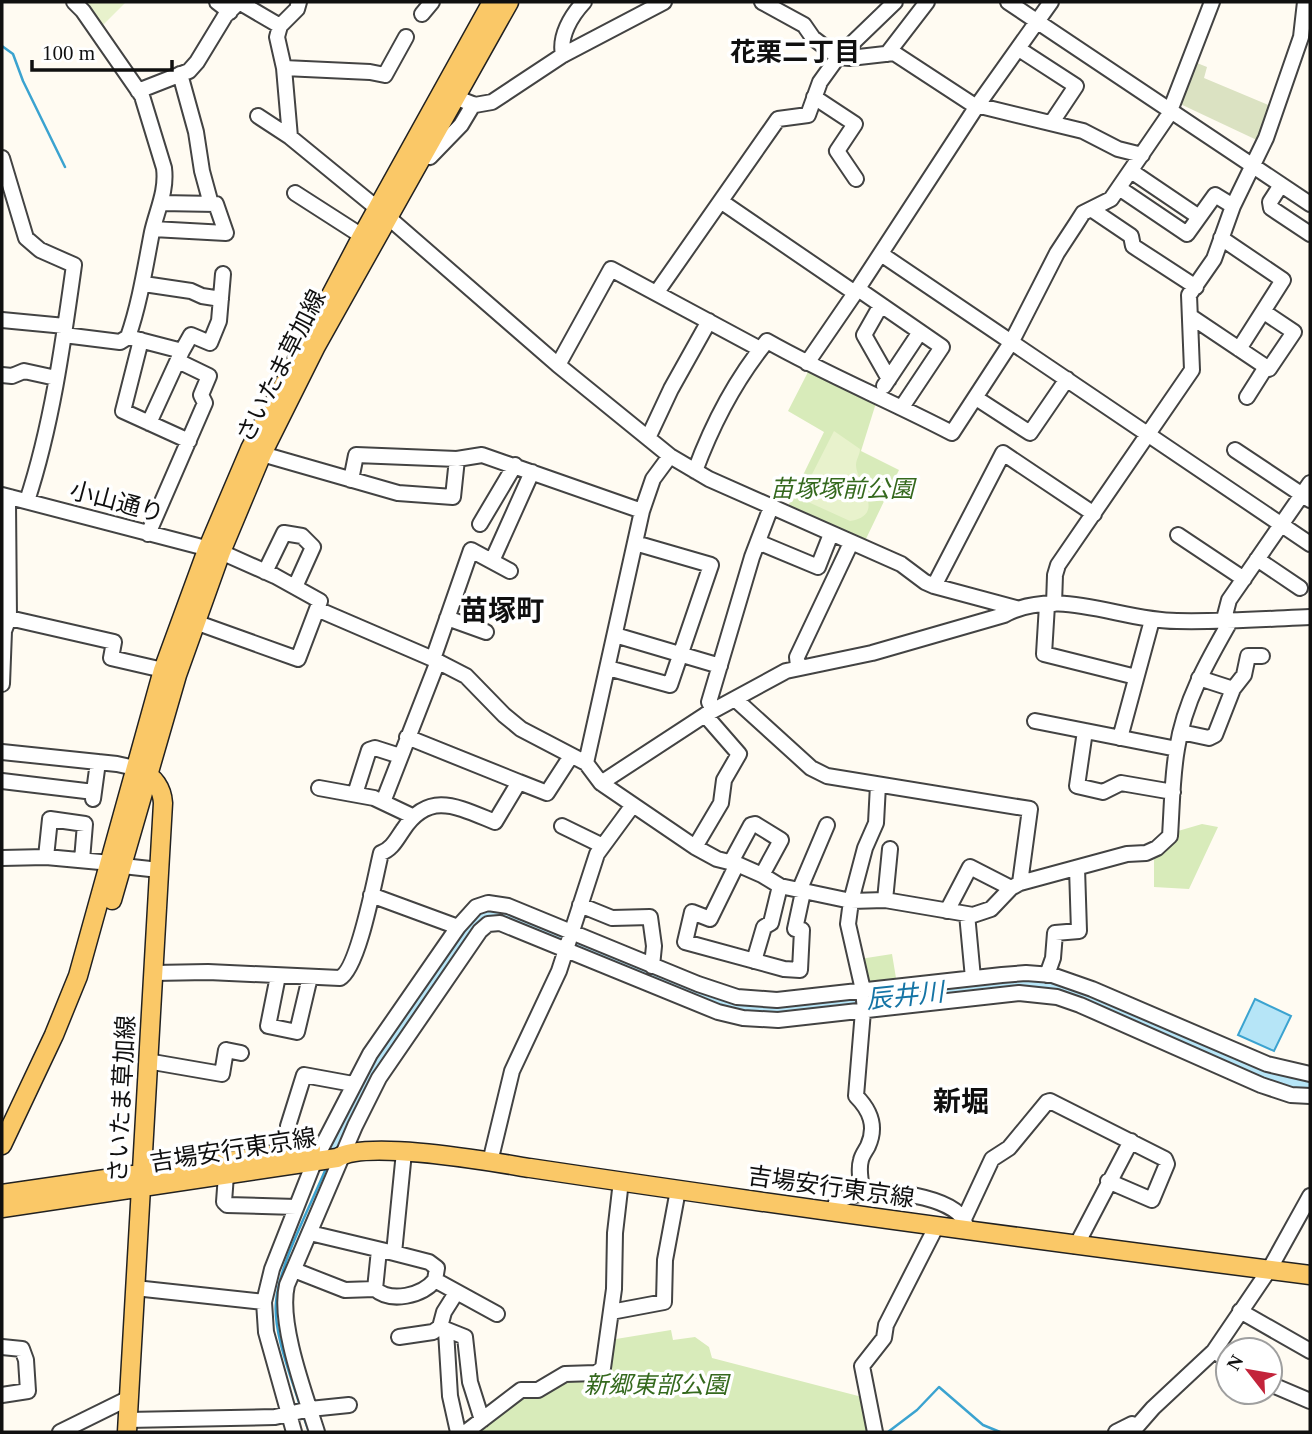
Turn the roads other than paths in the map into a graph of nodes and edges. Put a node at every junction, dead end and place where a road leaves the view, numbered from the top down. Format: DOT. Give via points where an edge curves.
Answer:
graph roads {
  1 [pos="74,2"];
  2 [pos="217,2"];
  3 [pos="299,2"];
  4 [pos="492,2"];
  5 [pos="509,2"];
  6 [pos="584,2"];
  7 [pos="664,2"];
  8 [pos="762,2"];
  9 [pos="897,2"];
  10 [pos="927,2"];
  11 [pos="1008,2"];
  12 [pos="1051,2"];
  13 [pos="1212,2"];
  14 [pos="1305,2"];
  15 [pos="236,5"];
  16 [pos="917,14"];
  17 [pos="1038,22"];
  18 [pos="280,26"];
  19 [pos="406,37"];
  20 [pos="1019,49"];
  21 [pos="887,54"];
  22 [pos="563,55"];
  23 [pos="838,57"];
  24 [pos="284,68"];
  25 [pos="180,74"];
  26 [pos="138,91"];
  27 [pos="448,94"];
  28 [pos="814,97"];
  29 [pos="473,105"];
  30 [pos="977,106"];
  31 [pos="1170,111"];
  32 [pos="258,116"];
  33 [pos="1052,122"];
  34 [pos="290,137"];
  35 [pos="423,154"];
  36 [pos="1142,155"];
  37 [pos="2,158"];
  38 [pos="1251,166"];
  39 [pos="1131,172"];
  40 [pos="856,179"];
  41 [pos="1281,185"];
  42 [pos="1119,188"];
  43 [pos="295,193"];
  44 [pos="1309,200"];
  45 [pos="722,202"];
  46 [pos="161,203"];
  47 [pos="211,204"];
  48 [pos="8,205"];
  49 [pos="1233,206"];
  50 [pos="1091,209"];
  51 [pos="383,213"];
  52 [pos="1199,217"];
  53 [pos="153,229"];
  54 [pos="1310,234"];
  55 [pos="362,236"];
  56 [pos="1221,238"];
  57 [pos="881,254"];
  58 [pos="223,274"];
  59 [pos="144,284"];
  60 [pos="1196,287"];
  61 [pos="857,291"];
  62 [pos="657,292"];
  63 [pos="221,299"];
  64 [pos="881,305"];
  65 [pos="1264,312"];
  66 [pos="1190,316"];
  67 [pos="2,320"];
  68 [pos="709,321"];
  69 [pos="65,330"];
  70 [pos="920,332"];
  71 [pos="134,339"];
  72 [pos="1012,341"];
  73 [pos="760,349"];
  74 [pos="1238,349"];
  75 [pos="180,356"];
  76 [pos="807,363"];
  77 [pos="558,365"];
  78 [pos="1266,367"];
  79 [pos="2,375"];
  80 [pos="56,377"];
  81 [pos="889,379"];
  82 [pos="1067,379"];
  83 [pos="878,396"];
  84 [pos="1247,397"];
  85 [pos="976,398"];
  86 [pos="902,407"];
  87 [pos="149,422"];
  88 [pos="1147,435"];
  89 [pos="648,438"];
  90 [pos="189,441"];
  91 [pos="1236,450"];
  92 [pos="262,453"];
  93 [pos="670,456"];
  94 [pos="457,459"];
  95 [pos="515,465"];
  96 [pos="695,471"];
  97 [pos="532,472"];
  98 [pos="351,480"];
  99 [pos="1308,493"];
  100 [pos="6,496"];
  101 [pos="27,501"];
  102 [pos="771,506"];
  103 [pos="642,511"];
  104 [pos="1094,514"];
  105 [pos="480,524"];
  106 [pos="1281,525"];
  107 [pos="148,534"];
  108 [pos="831,534"];
  109 [pos="1178,536"];
  110 [pos="635,542"];
  111 [pos="758,542"];
  112 [pos="851,543"];
  113 [pos="1310,544"];
  114 [pos="214,551"];
  115 [pos="1257,559"];
  116 [pos="492,561"];
  117 [pos="510,571"];
  118 [pos="265,572"];
  119 [pos="1244,579"];
  120 [pos="934,586"];
  121 [pos="295,587"];
  122 [pos="1300,588"];
  123 [pos="1051,604"];
  124 [pos="1016,608"];
  125 [pos="317,609"];
  126 [pos="1310,617"];
  127 [pos="9,618"];
  128 [pos="447,618"];
  129 [pos="1152,620"];
  130 [pos="1228,620"];
  131 [pos="195,622"];
  132 [pos="486,632"];
  133 [pos="615,635"];
  134 [pos="679,654"];
  135 [pos="1262,656"];
  136 [pos="435,660"];
  137 [pos="719,666"];
  138 [pos="798,667"];
  139 [pos="608,668"];
  140 [pos="163,670"];
  141 [pos="1136,677"];
  142 [pos="1199,678"];
  143 [pos="2,684"];
  144 [pos="1233,689"];
  145 [pos="735,699"];
  146 [pos="709,713"];
  147 [pos="1035,721"];
  148 [pos="1085,731"];
  149 [pos="1181,732"];
  150 [pos="407,737"];
  151 [pos="1120,738"];
  152 [pos="1177,749"];
  153 [pos="2,752"];
  154 [pos="400,756"];
  155 [pos="571,756"];
  156 [pos="98,762"];
  157 [pos="586,763"];
  158 [pos="142,771"];
  159 [pos="2,781"];
  160 [pos="519,782"];
  161 [pos="601,783"];
  162 [pos="878,785"];
  163 [pos="319,788"];
  164 [pos="1173,792"];
  165 [pos="355,794"];
  166 [pos="383,802"];
  167 [pos="633,805"];
  168 [pos="412,816"];
  169 [pos="562,825"];
  170 [pos="827,825"];
  171 [pos="601,845"];
  172 [pos="695,847"];
  173 [pos="890,849"];
  174 [pos="46,857"];
  175 [pos="2,858"];
  176 [pos="82,860"];
  177 [pos="734,863"];
  178 [pos="117,864"];
  179 [pos="1077,868"];
  180 [pos="159,870"];
  181 [pos="762,875"];
  182 [pos="1016,885"];
  183 [pos="780,886"];
  184 [pos="801,892"];
  185 [pos="371,895"];
  186 [pos="885,900"];
  187 [pos="851,901"];
  188 [pos="580,905"];
  189 [pos="947,911"];
  190 [pos="967,914"];
  191 [pos="458,927"];
  192 [pos="570,931"];
  193 [pos="565,949"];
  194 [pos="754,961"];
  195 [pos="652,966"];
  196 [pos="154,973"];
  197 [pos="1047,975"];
  198 [pos="278,976"];
  199 [pos="310,977"];
  200 [pos="973,978"];
  201 [pos="863,990"];
  202 [pos="864,1010"];
  203 [pos="241,1053"];
  204 [pos="147,1061"];
  205 [pos="1310,1074"];
  206 [pos="353,1084"];
  207 [pos="1310,1096"];
  208 [pos="1130,1141"];
  209 [pos="2,1145"];
  210 [pos="292,1151"];
  211 [pos="404,1152"];
  212 [pos="329,1154"];
  213 [pos="490,1162"];
  214 [pos="226,1175"];
  215 [pos="141,1181"];
  216 [pos="621,1181"];
  217 [pos="1108,1181"];
  218 [pos="678,1190"];
  219 [pos="863,1193"];
  220 [pos="2,1194"];
  221 [pos="1310,1196"];
  222 [pos="2,1208"];
  223 [pos="296,1208"];
  224 [pos="832,1212"];
  225 [pos="965,1225"];
  226 [pos="936,1227"];
  227 [pos="310,1233"];
  228 [pos="1076,1245"];
  229 [pos="379,1250"];
  230 [pos="394,1253"];
  231 [pos="293,1270"];
  232 [pos="1269,1270"];
  233 [pos="1310,1275"];
  234 [pos="435,1280"];
  235 [pos="135,1288"];
  236 [pos="375,1289"];
  237 [pos="456,1293"];
  238 [pos="264,1302"];
  239 [pos="1240,1311"];
  240 [pos="611,1312"];
  241 [pos="497,1314"];
  242 [pos="443,1329"];
  243 [pos="1224,1336"];
  244 [pos="399,1337"];
  245 [pos="2,1347"];
  246 [pos="1310,1350"];
  247 [pos="1214,1351"];
  248 [pos="1284,1390"];
  249 [pos="2,1395"];
  250 [pos="127,1399"];
  251 [pos="1310,1401"];
  252 [pos="349,1405"];
  253 [pos="308,1409"];
  254 [pos="290,1414"];
  255 [pos="482,1420"];
  256 [pos="133,1426"];
  257 [pos="1134,1429"];
  258 [pos="60,1432"];
  259 [pos="294,1432"];
  260 [pos="317,1432"];
  261 [pos="458,1432"];
  262 [pos="467,1432"];
  263 [pos="875,1432"];
  264 [pos="1116,1432"];
  1 -- 26 [label="street"];
  2 -- 15 [label="street"];
  3 -- 18 [label="street"];
  4 -- 27 [label="main road, さいたま草加線"];
  5 -- 27 [label="main road, さいたま草加線"];
  6 -- 22 [label="street" via="563,35"];
  7 -- 22 [label="street"];
  8 -- 23 [label="street" via="804,26"];
  9 -- 16 [label="street"];
  9 -- 23 [label="street"];
  10 -- 16 [label="street"];
  11 -- 17 [label="street"];
  12 -- 17 [label="street"];
  13 -- 31 [label="street"];
  14 -- 38 [label="street" via="1301,37 1266,138"];
  15 -- 18 [label="street"];
  15 -- 25 [label="street" via="197,62"];
  16 -- 21 [label="street"];
  17 -- 20 [label="street"];
  17 -- 31 [label="street"];
  18 -- 24 [label="street" via="277,37"];
  19 -- 24 [label="street" via="385,75"];
  20 -- 30 [label="street"];
  20 -- 33 [label="street" via="1076,86"];
  21 -- 23 [label="street"];
  21 -- 30 [label="street" via="894,53"];
  22 -- 29 [label="street" via="492,102"];
  23 -- 28 [label="street"];
  24 -- 34 [label="street"];
  25 -- 26 [label="street"];
  25 -- 47 [label="street"];
  26 -- 46 [label="street" via="164,168"];
  27 -- 29 [label="street"];
  27 -- 35 [label="main road, さいたま草加線"];
  27 -- 51 [label="main road, さいたま草加線"];
  28 -- 40 [label="street" via="855,124 837,151"];
  28 -- 45 [label="street" via="808,115 778,119"];
  29 -- 35 [label="street" via="461,125 430,156"];
  30 -- 33 [label="street"];
  30 -- 57 [label="street"];
  31 -- 36 [label="street"];
  31 -- 38 [label="street"];
  32 -- 34 [label="street"];
  33 -- 36 [label="street"];
  34 -- 51 [label="street"];
  35 -- 51 [label="main road, さいたま草加線"];
  36 -- 39 [label="street"];
  37 -- 48 [label="street"];
  38 -- 41 [label="street"];
  38 -- 49 [label="street"];
  39 -- 42 [label="street"];
  39 -- 52 [label="street"];
  41 -- 44 [label="street"];
  41 -- 54 [label="street" via="1271,208"];
  42 -- 50 [label="street" via="1111,199"];
  42 -- 52 [label="street" via="1188,234"];
  43 -- 55 [label="street"];
  45 -- 61 [label="street"];
  45 -- 62 [label="street"];
  46 -- 47 [label="street"];
  46 -- 53 [label="street"];
  47 -- 53 [label="street" via="216,204 226,233"];
  48 -- 69 [label="street" via="26,238 40,250 74,265"];
  49 -- 52 [label="street" via="1215,195"];
  49 -- 56 [label="street"];
  50 -- 60 [label="street" via="1131,236 1133,246"];
  50 -- 72 [label="street" via="1083,213 1057,253"];
  51 -- 55 [label="main road, さいたま草加線"];
  51 -- 77 [label="street"];
  51 -- 92 [label="main road, さいたま草加線"];
  53 -- 59 [label="street"];
  55 -- 114 [label="main road, さいたま草加線" via="250,449"];
  56 -- 60 [label="street"];
  56 -- 65 [label="street" via="1283,280"];
  57 -- 61 [label="street"];
  57 -- 72 [label="street"];
  58 -- 63 [label="street"];
  59 -- 63 [label="street"];
  59 -- 71 [label="street"];
  60 -- 66 [label="street" via="1189,295"];
  61 -- 64 [label="street"];
  61 -- 76 [label="street"];
  62 -- 68 [label="street"];
  62 -- 77 [label="street" via="611,269"];
  63 -- 75 [label="street" via="210,343 191,335"];
  64 -- 70 [label="street"];
  64 -- 81 [label="street" via="864,335"];
  65 -- 74 [label="street"];
  65 -- 78 [label="street" via="1294,332 1269,369"];
  66 -- 74 [label="street"];
  66 -- 88 [label="street" via="1192,370"];
  67 -- 69 [label="street"];
  68 -- 73 [label="street"];
  68 -- 89 [label="street"];
  69 -- 71 [label="street" via="120,342"];
  69 -- 80 [label="street"];
  70 -- 81 [label="street"];
  70 -- 86 [label="street" via="942,347"];
  71 -- 75 [label="street"];
  71 -- 87 [label="street" via="123,411"];
  72 -- 82 [label="street"];
  72 -- 85 [label="street"];
  73 -- 76 [label="street" via="767,341"];
  73 -- 96 [label="street" via="707,439"];
  74 -- 78 [label="street"];
  75 -- 87 [label="street"];
  75 -- 90 [label="street" via="209,376 201,395 205,404"];
  76 -- 83 [label="street"];
  77 -- 89 [label="street"];
  78 -- 84 [label="street"];
  79 -- 80 [label="street" via="24,371"];
  80 -- 101 [label="street" via="43,451"];
  81 -- 83 [label="street"];
  82 -- 85 [label="street" via="1030,433"];
  82 -- 88 [label="street"];
  83 -- 86 [label="street"];
  85 -- 86 [label="street" via="951,433"];
  87 -- 90 [label="street"];
  88 -- 104 [label="street"];
  88 -- 106 [label="street"];
  89 -- 93 [label="street"];
  90 -- 107 [label="street"];
  91 -- 99 [label="street"];
  92 -- 98 [label="street"];
  92 -- 114 [label="main road, さいたま草加線"];
  93 -- 96 [label="street"];
  93 -- 103 [label="street" via="653,479"];
  94 -- 95 [label="street" via="482,455"];
  94 -- 98 [label="street" via="356,455"];
  94 -- 98 [label="street" via="453,497 398,493"];
  95 -- 97 [label="street"];
  95 -- 105 [label="street" via="488,503"];
  96 -- 102 [label="street"];
  97 -- 103 [label="street"];
  97 -- 116 [label="street"];
  99 -- 106 [label="street"];
  100 -- 101 [label="street, 小山通り"];
  100 -- 127 [label="street"];
  101 -- 107 [label="street, 小山通り"];
  102 -- 108 [label="street"];
  102 -- 111 [label="street"];
  103 -- 110 [label="street"];
  104 -- 120 [label="street" via="1003,453"];
  104 -- 123 [label="street" via="1058,565"];
  106 -- 113 [label="street"];
  106 -- 115 [label="street"];
  107 -- 114 [label="street, 小山通り"];
  108 -- 111 [label="street" via="818,567"];
  108 -- 112 [label="street"];
  109 -- 119 [label="street"];
  110 -- 133 [label="street"];
  110 -- 134 [label="street" via="711,565"];
  111 -- 137 [label="street"];
  112 -- 120 [label="street" via="901,564"];
  112 -- 138 [label="street" via="797,657"];
  114 -- 118 [label="street, 小山通り"];
  114 -- 131 [label="main road, さいたま草加線"];
  114 -- 140 [label="main road, さいたま草加線"];
  115 -- 119 [label="street"];
  115 -- 122 [label="street"];
  116 -- 117 [label="street"];
  116 -- 128 [label="street" via="471,550"];
  118 -- 121 [label="street, 小山通り"];
  118 -- 121 [label="street" via="285,533 302,536 313,547"];
  119 -- 130 [label="street" via="1229,600"];
  120 -- 124 [label="street"];
  121 -- 125 [label="street, 小山通り" via="320,601"];
  123 -- 124 [label="street"];
  123 -- 129 [label="street"];
  123 -- 141 [label="street" via="1044,654"];
  124 -- 138 [label="street" via="884,650"];
  125 -- 131 [label="street" via="298,659"];
  125 -- 136 [label="street"];
  126 -- 130 [label="street"];
  127 -- 140 [label="street" via="114,642 111,658"];
  127 -- 143 [label="street" via="4,631"];
  128 -- 132 [label="street"];
  128 -- 136 [label="street"];
  129 -- 130 [label="street"];
  129 -- 141 [label="street"];
  130 -- 142 [label="street"];
  131 -- 158 [label="main road, さいたま草加線"];
  133 -- 134 [label="street"];
  133 -- 139 [label="street"];
  134 -- 137 [label="street"];
  134 -- 139 [label="street" via="670,685"];
  135 -- 144 [label="street" via="1248,656 1244,675"];
  136 -- 150 [label="street"];
  136 -- 155 [label="street" via="466,676 521,729"];
  137 -- 146 [label="street"];
  138 -- 145 [label="street"];
  139 -- 157 [label="street"];
  140 -- 158 [label="main road, さいたま草加線"];
  141 -- 151 [label="street"];
  142 -- 144 [label="street"];
  142 -- 149 [label="street"];
  144 -- 149 [label="street" via="1215,735 1209,738"];
  145 -- 146 [label="street"];
  145 -- 162 [label="street" via="811,768 827,776"];
  146 -- 161 [label="street"];
  146 -- 172 [label="street" via="739,754 724,780 721,803"];
  147 -- 148 [label="street"];
  148 -- 151 [label="street"];
  148 -- 164 [label="street" via="1077,786 1102,792 1121,783"];
  149 -- 152 [label="street"];
  150 -- 154 [label="street"];
  150 -- 160 [label="street"];
  151 -- 152 [label="street"];
  152 -- 164 [label="street"];
  153 -- 156 [label="street"];
  154 -- 165 [label="street" via="369,750"];
  154 -- 166 [label="street"];
  155 -- 157 [label="street"];
  155 -- 160 [label="street" via="547,793"];
  156 -- 158 [label="street"];
  156 -- 159 [label="street" via="94,797"];
  157 -- 161 [label="street"];
  158 -- 178 [label="main road, さいたま草加線"];
  158 -- 180 [label="main road, さいたま草加線" via="162,792"];
  160 -- 168 [label="street" via="495,822 439,803"];
  161 -- 167 [label="street"];
  162 -- 182 [label="street" via="1030,809"];
  162 -- 187 [label="street" via="876,822"];
  163 -- 165 [label="street"];
  164 -- 179 [label="street" via="1170,836 1157,848"];
  165 -- 166 [label="street"];
  166 -- 168 [label="street"];
  167 -- 171 [label="street"];
  167 -- 172 [label="street"];
  168 -- 185 [label="street" via="389,850 381,853"];
  169 -- 171 [label="street"];
  170 -- 184 [label="street"];
  171 -- 188 [label="street"];
  172 -- 177 [label="street"];
  173 -- 186 [label="street"];
  174 -- 175 [label="street"];
  174 -- 176 [label="street"];
  174 -- 176 [label="street" via="50,819 85,824"];
  176 -- 178 [label="street"];
  177 -- 181 [label="street"];
  177 -- 181 [label="street" via="755,824 781,840"];
  177 -- 194 [label="street" via="710,919 692,912 685,942"];
  178 -- 180 [label="street"];
  178 -- 209 [label="main road, さいたま草加線" via="96,946"];
  179 -- 182 [label="street"];
  179 -- 197 [label="street" via="1079,932 1055,933 1054,958"];
  180 -- 196 [label="main road, さいたま草加線"];
  181 -- 183 [label="street"];
  182 -- 189 [label="street" via="970,867"];
  182 -- 190 [label="street" via="991,909"];
  183 -- 184 [label="street"];
  183 -- 194 [label="street" via="771,923 764,928"];
  184 -- 187 [label="street"];
  184 -- 194 [label="street" via="795,929 802,930 800,970"];
  185 -- 191 [label="street"];
  185 -- 199 [label="street" via="346,975"];
  186 -- 187 [label="street"];
  186 -- 189 [label="street"];
  187 -- 201 [label="street" via="848,924"];
  188 -- 192 [label="street"];
  188 -- 195 [label="street" via="612,918 650,917"];
  189 -- 190 [label="street"];
  190 -- 200 [label="street"];
  191 -- 192 [label="street" via="476,907 499,903"];
  191 -- 206 [label="street"];
  192 -- 193 [label="street"];
  192 -- 195 [label="street"];
  193 -- 202 [label="street" via="731,1016 778,1020"];
  193 -- 212 [label="street" via="500,923 485,926 392,1058 355,1126"];
  193 -- 213 [label="street" via="512,1071"];
  195 -- 201 [label="street" via="750,1000"];
  196 -- 198 [label="street"];
  196 -- 204 [label="main road, さいたま草加線"];
  197 -- 200 [label="street"];
  197 -- 205 [label="street" via="1092,989 1267,1064"];
  198 -- 199 [label="street"];
  198 -- 199 [label="street" via="268,1026 297,1032"];
  200 -- 201 [label="street"];
  201 -- 202 [label="street"];
  202 -- 207 [label="street" via="1019,993 1056,997 1261,1085"];
  202 -- 219 [label="street" via="856,1096 868,1108 872,1126 861,1160"];
  203 -- 204 [label="street" via="226,1050 222,1074"];
  204 -- 215 [label="main road, さいたま草加線"];
  206 -- 210 [label="street" via="304,1074 288,1126"];
  206 -- 212 [label="street"];
  208 -- 217 [label="street"];
  208 -- 217 [label="street" via="1165,1158 1167,1164 1152,1200"];
  208 -- 225 [label="street" via="1047,1102 1009,1148 992,1159"];
  210 -- 212 [label="main road, 吉場安行東京線"];
  210 -- 215 [label="main road, 吉場安行東京線"];
  211 -- 212 [label="main road, 吉場安行東京線"];
  211 -- 213 [label="main road, 吉場安行東京線"];
  211 -- 230 [label="street"];
  212 -- 214 [label="main road, 吉場安行東京線"];
  212 -- 223 [label="street"];
  212 -- 227 [label="street"];
  213 -- 216 [label="main road, 吉場安行東京線"];
  214 -- 215 [label="main road, 吉場安行東京線"];
  214 -- 223 [label="street" via="227,1205"];
  215 -- 220 [label="main road, 吉場安行東京線"];
  215 -- 222 [label="main road, 吉場安行東京線"];
  215 -- 235 [label="main road, さいたま草加線"];
  216 -- 218 [label="main road, 吉場安行東京線"];
  216 -- 240 [label="street"];
  217 -- 228 [label="street"];
  218 -- 224 [label="main road, 吉場安行東京線"];
  218 -- 240 [label="street" via="665,1260 664,1303"];
  219 -- 224 [label="street" via="837,1202"];
  219 -- 225 [label="street" via="890,1192 935,1201"];
  221 -- 232 [label="street"];
  223 -- 238 [label="street"];
  224 -- 226 [label="main road, 吉場安行東京線"];
  225 -- 226 [label="main road, 吉場安行東京線"];
  225 -- 228 [label="main road, 吉場安行東京線"];
  226 -- 263 [label="street" via="886,1325 884,1338 862,1366"];
  227 -- 229 [label="street"];
  227 -- 231 [label="street"];
  228 -- 232 [label="main road, 吉場安行東京線"];
  229 -- 230 [label="street"];
  229 -- 236 [label="street"];
  230 -- 234 [label="street" via="429,1262 437,1268"];
  231 -- 236 [label="street" via="345,1290"];
  231 -- 253 [label="street" via="285,1303"];
  232 -- 233 [label="main road, 吉場安行東京線"];
  232 -- 239 [label="street"];
  234 -- 236 [label="street" via="424,1291 405,1296"];
  234 -- 237 [label="street"];
  235 -- 238 [label="street"];
  235 -- 250 [label="main road, さいたま草加線"];
  237 -- 241 [label="street"];
  237 -- 242 [label="street" via="444,1312"];
  238 -- 254 [label="street" via="266,1332"];
  239 -- 243 [label="street"];
  239 -- 246 [label="street"];
  240 -- 255 [label="street" via="600,1371 565,1374 538,1390 520,1390"];
  242 -- 244 [label="street"];
  242 -- 255 [label="street" via="465,1337 470,1382"];
  242 -- 261 [label="street"];
  245 -- 249 [label="street" via="22,1349 28,1391"];
  247 -- 257 [label="street"];
  248 -- 251 [label="street"];
  250 -- 256 [label="main road, さいたま草加線"];
  250 -- 258 [label="street"];
  252 -- 253 [label="street"];
  253 -- 254 [label="street"];
  253 -- 260 [label="street"];
  254 -- 256 [label="street"];
  254 -- 259 [label="street"];
  255 -- 262 [label="street"];
  257 -- 264 [label="street" via="1132,1424"];
}
